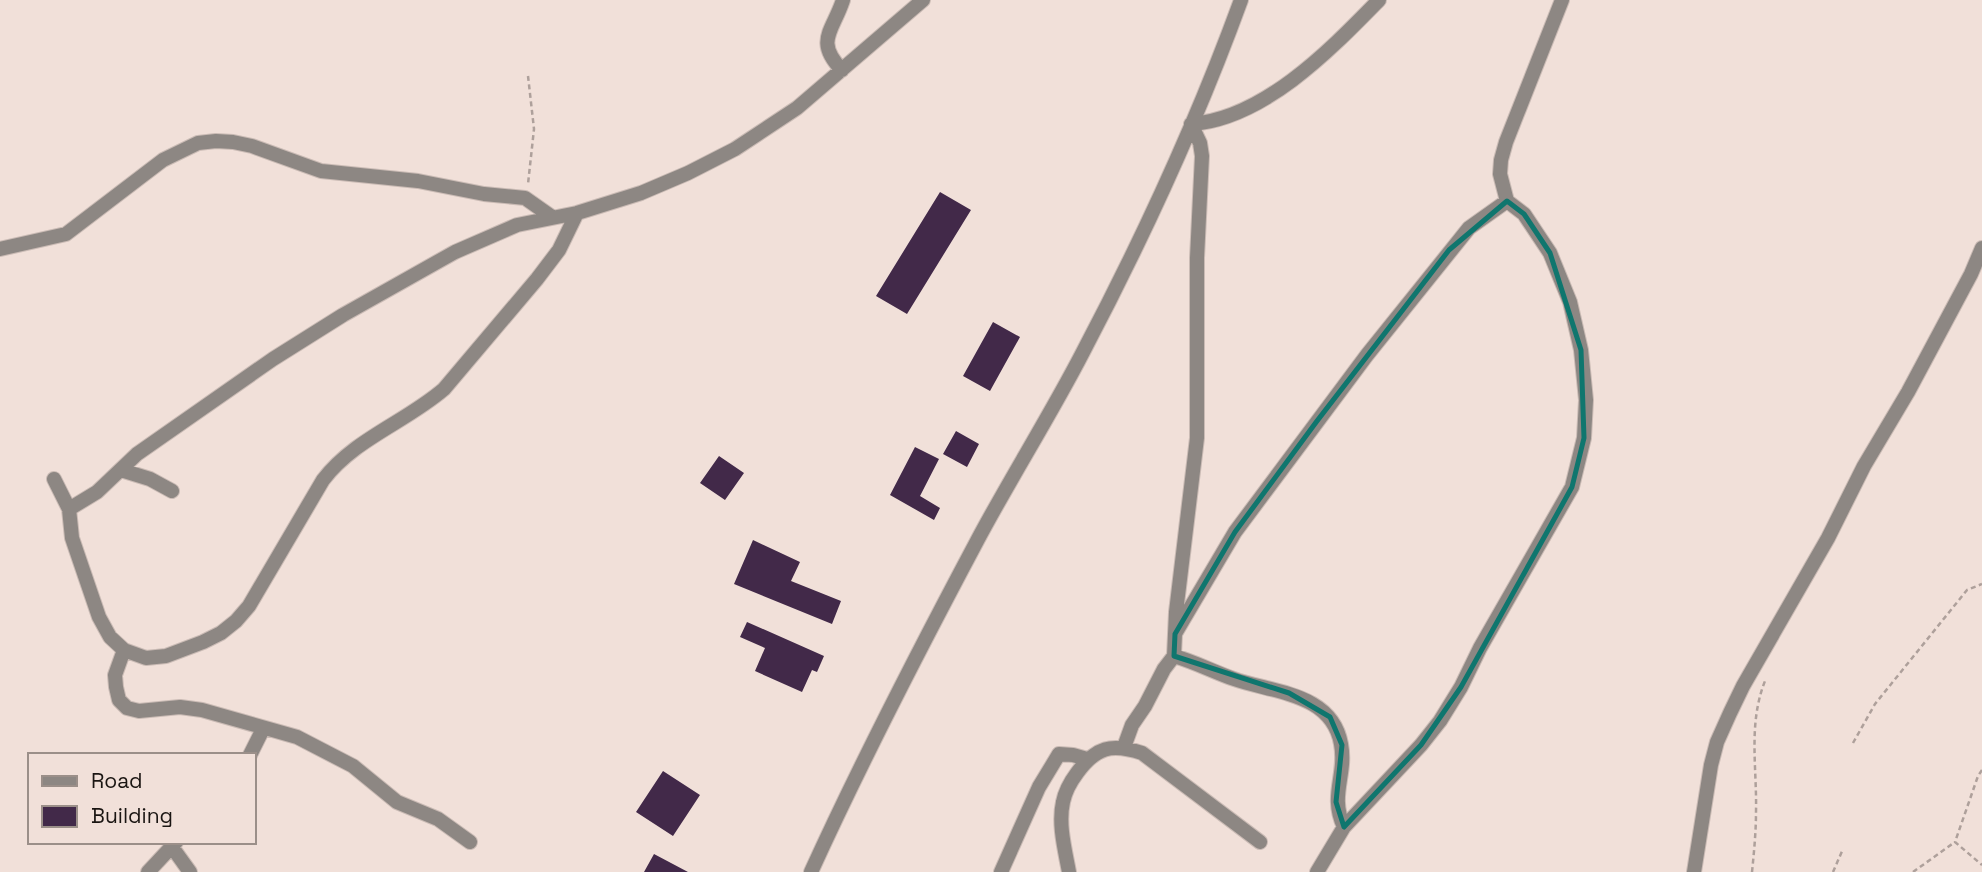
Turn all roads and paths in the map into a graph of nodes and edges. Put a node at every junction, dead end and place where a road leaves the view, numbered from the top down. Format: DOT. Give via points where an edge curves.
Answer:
graph roads {
  1 [pos="843,0"];
  2 [pos="923,0"];
  3 [pos="1241,0"];
  4 [pos="1379,0"];
  5 [pos="1562,0"];
  6 [pos="842,70"];
  7 [pos="528,76"];
  8 [pos="1191,124"];
  9 [pos="525,198"];
  10 [pos="1507,201"];
  11 [pos="578,213"];
  12 [pos="552,217"];
  13 [pos="1982,248"];
  14 [pos="0,249"];
  15 [pos="121,470"];
  16 [pos="54,479"];
  17 [pos="172,491"];
  18 [pos="69,509"];
  19 [pos="1982,584"];
  20 [pos="1175,634"];
  21 [pos="124,650"];
  22 [pos="1174,656"];
  23 [pos="1768,673"];
  24 [pos="263,729"];
  25 [pos="1853,743"];
  26 [pos="1124,747"];
  27 [pos="251,753"];
  28 [pos="1087,760"];
  29 [pos="1982,770"];
  30 [pos="1343,828"];
  31 [pos="470,842"];
  32 [pos="1260,842"];
  33 [pos="1955,842"];
  34 [pos="174,845"];
  35 [pos="1843,849"];
  36 [pos="1982,865"];
  37 [pos="148,872"];
  38 [pos="190,872"];
  39 [pos="811,872"];
  40 [pos="1001,872"];
  41 [pos="1069,872"];
  42 [pos="1317,872"];
  43 [pos="1694,872"];
  44 [pos="1752,872"];
  45 [pos="1833,872"];
  46 [pos="1913,872"];
  1 -- 6 [label="street" via="826,46"];
  2 -- 6 [label="street"];
  3 -- 8 [label="street"];
  4 -- 8 [label="street" via="1270,96 1232,115"];
  5 -- 10 [label="street" via="1501,160"];
  6 -- 11 [label="street" via="797,108 735,149 641,193"];
  7 -- 9 [label="path" via="534,129"];
  8 -- 20 [label="street" via="1202,156 1197,438"];
  8 -- 39 [label="street" via="1106,308 926,640"];
  9 -- 12 [label="street"];
  9 -- 14 [label="street" via="321,172 252,146 216,141 198,143 163,160 66,234"];
  10 -- 20 [label="street" via="1469,228 1367,355 1235,532"];
  10 -- 30 [label="street" via="1524,214 1550,253 1570,302 1586,400 1584,438 1572,487 1440,721"];
  11 -- 12 [label="street"];
  11 -- 21 [label="street" via="537,279 444,389 334,465 236,621 221,633 166,656 146,658"];
  12 -- 15 [label="street" via="485,238 343,315 224,392"];
  13 -- 43 [label="street" via="1908,392 1730,713 1709,775"];
  15 -- 17 [label="street"];
  15 -- 18 [label="street"];
  16 -- 18 [label="street"];
  18 -- 21 [label="street" via="72,538 99,617"];
  19 -- 25 [label="path" via="1967,590 1875,704"];
  20 -- 22 [label="street"];
  21 -- 24 [label="street" via="116,687 118,700 127,708 202,710"];
  22 -- 26 [label="street"];
  22 -- 30 [label="street" via="1289,693 1330,717 1342,745 1336,802"];
  23 -- 44 [label="path" via="1753,733 1756,811"];
  24 -- 27 [label="street"];
  24 -- 31 [label="street" via="335,754 397,802 438,819"];
  26 -- 28 [label="street" via="1106,748"];
  26 -- 32 [label="street" via="1156,762"];
  28 -- 40 [label="street" via="1059,754"];
  28 -- 41 [label="street" via="1072,779 1063,802 1063,844"];
  29 -- 33 [label="path"];
  30 -- 42 [label="street"];
  33 -- 36 [label="path"];
  33 -- 46 [label="path"];
  34 -- 37 [label="street"];
  34 -- 38 [label="street"];
  35 -- 45 [label="path"];
}
